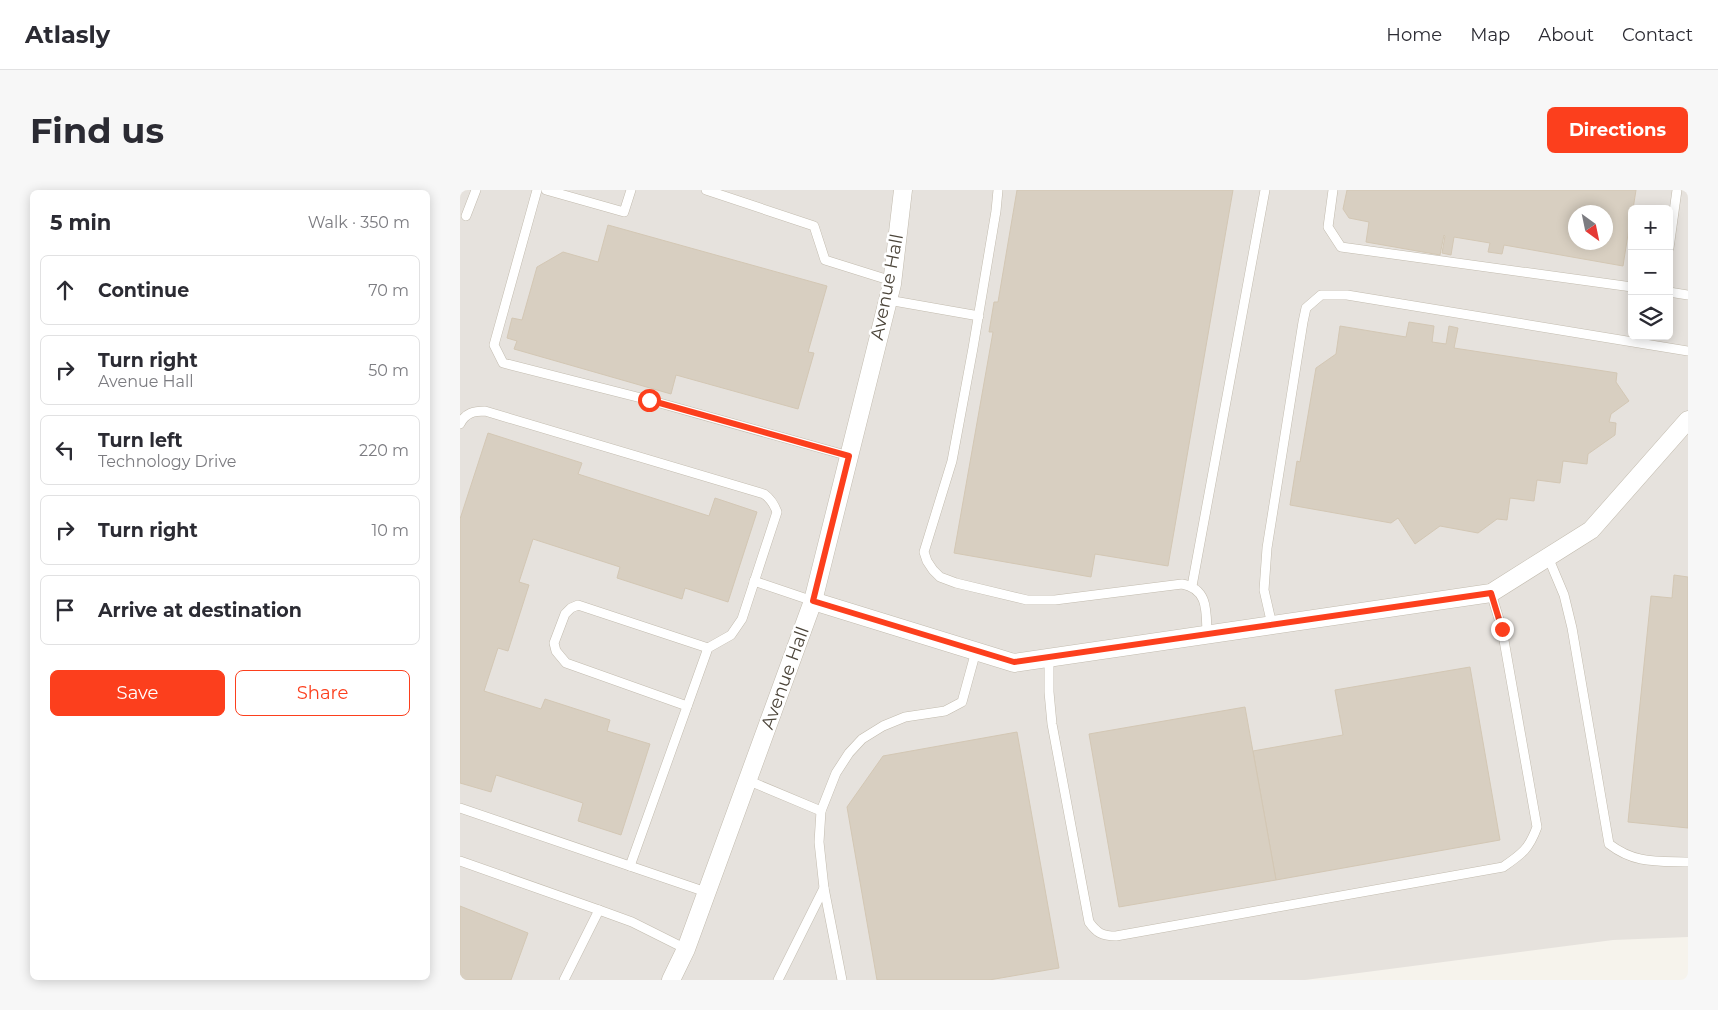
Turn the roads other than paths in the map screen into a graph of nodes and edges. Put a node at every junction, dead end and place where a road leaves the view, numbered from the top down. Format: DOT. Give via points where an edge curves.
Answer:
graph roads {
  1 [pos="476,190"];
  2 [pos="537,190"];
  3 [pos="546,190"];
  4 [pos="631,190"];
  5 [pos="706,190"];
  6 [pos="903,190"];
  7 [pos="998,190"];
  8 [pos="1265,190"];
  9 [pos="1334,190"];
  10 [pos="1676,190"];
  11 [pos="1673,215"];
  12 [pos="466,216"];
  13 [pos="892,282"];
  14 [pos="1628,286"];
  15 [pos="1673,293"];
  16 [pos="1688,295"];
  17 [pos="888,300"];
  18 [pos="979,316"];
  19 [pos="1688,350"];
  20 [pos="1688,420"];
  21 [pos="460,424"];
  22 [pos="849,456"];
  23 [pos="1548,558"];
  24 [pos="754,581"];
  25 [pos="1192,586"];
  26 [pos="1491,593"];
  27 [pos="813,601"];
  28 [pos="1272,625"];
  29 [pos="1207,634"];
  30 [pos="708,648"];
  31 [pos="976,651"];
  32 [pos="1049,658"];
  33 [pos="687,706"];
  34 [pos="747,780"];
  35 [pos="460,808"];
  36 [pos="821,811"];
  37 [pos="460,861"];
  38 [pos="1688,862"];
  39 [pos="630,866"];
  40 [pos="824,888"];
  41 [pos="706,892"];
  42 [pos="599,910"];
  43 [pos="686,949"];
  44 [pos="564,980"];
  45 [pos="671,980"];
  46 [pos="778,980"];
  47 [pos="842,980"];
  1 -- 12 [label="lane"];
  2 -- 22 [label="lane" via="494,345 503,363"];
  3 -- 4 [label="lane" via="624,212"];
  5 -- 13 [label="lane" via="814,226 825,260"];
  6 -- 13 [label="street, Avenue Hall"];
  7 -- 18 [label="lane"];
  8 -- 25 [label="lane"];
  9 -- 14 [label="lane" via="1328,227 1341,247"];
  10 -- 11 [label="lane"];
  13 -- 17 [label="street, Avenue Hall"];
  15 -- 16 [label="lane"];
  17 -- 18 [label="lane"];
  17 -- 22 [label="street, Avenue Hall"];
  18 -- 25 [label="lane" via="952,461 924,552 933,570 940,577 956,583 1027,600 1055,600 1182,584"];
  19 -- 28 [label="lane" via="1347,295 1321,295 1306,308 1302,322 1267,548 1264,590"];
  20 -- 23 [label="street" via="1591,530"];
  21 -- 24 [label="lane" via="473,411 485,411 764,494 770,498 777,512"];
  22 -- 27 [label="street, Avenue Hall"];
  23 -- 26 [label="street"];
  23 -- 38 [label="lane" via="1564,595 1572,628 1609,844 1619,852 1640,860"];
  24 -- 27 [label="lane"];
  24 -- 30 [label="lane" via="738,627 730,636"];
  25 -- 29 [label="lane" via="1206,606"];
  26 -- 28 [label="street"];
  26 -- 32 [label="lane" via="1502,629 1537,827 1520,856 1503,867 1116,936 1104,936 1088,922 1052,724"];
  27 -- 31 [label="street"];
  27 -- 34 [label="street, Avenue Hall"];
  28 -- 29 [label="street"];
  29 -- 32 [label="street"];
  30 -- 33 [label="lane"];
  30 -- 33 [label="lane" via="578,605 565,614 554,643 566,663"];
  31 -- 32 [label="street" via="1014,662"];
  31 -- 36 [label="lane" via="962,702 945,711 905,717 862,739 836,773"];
  33 -- 39 [label="lane"];
  34 -- 36 [label="lane"];
  34 -- 41 [label="street, Avenue Hall"];
  35 -- 39 [label="lane"];
  36 -- 40 [label="lane" via="819,842"];
  37 -- 42 [label="lane"];
  39 -- 41 [label="lane"];
  40 -- 46 [label="lane"];
  40 -- 47 [label="lane"];
  41 -- 43 [label="street, Avenue Hall"];
  42 -- 43 [label="lane" via="632,922"];
  42 -- 44 [label="lane"];
  43 -- 45 [label="street, Avenue Hall"];
}
